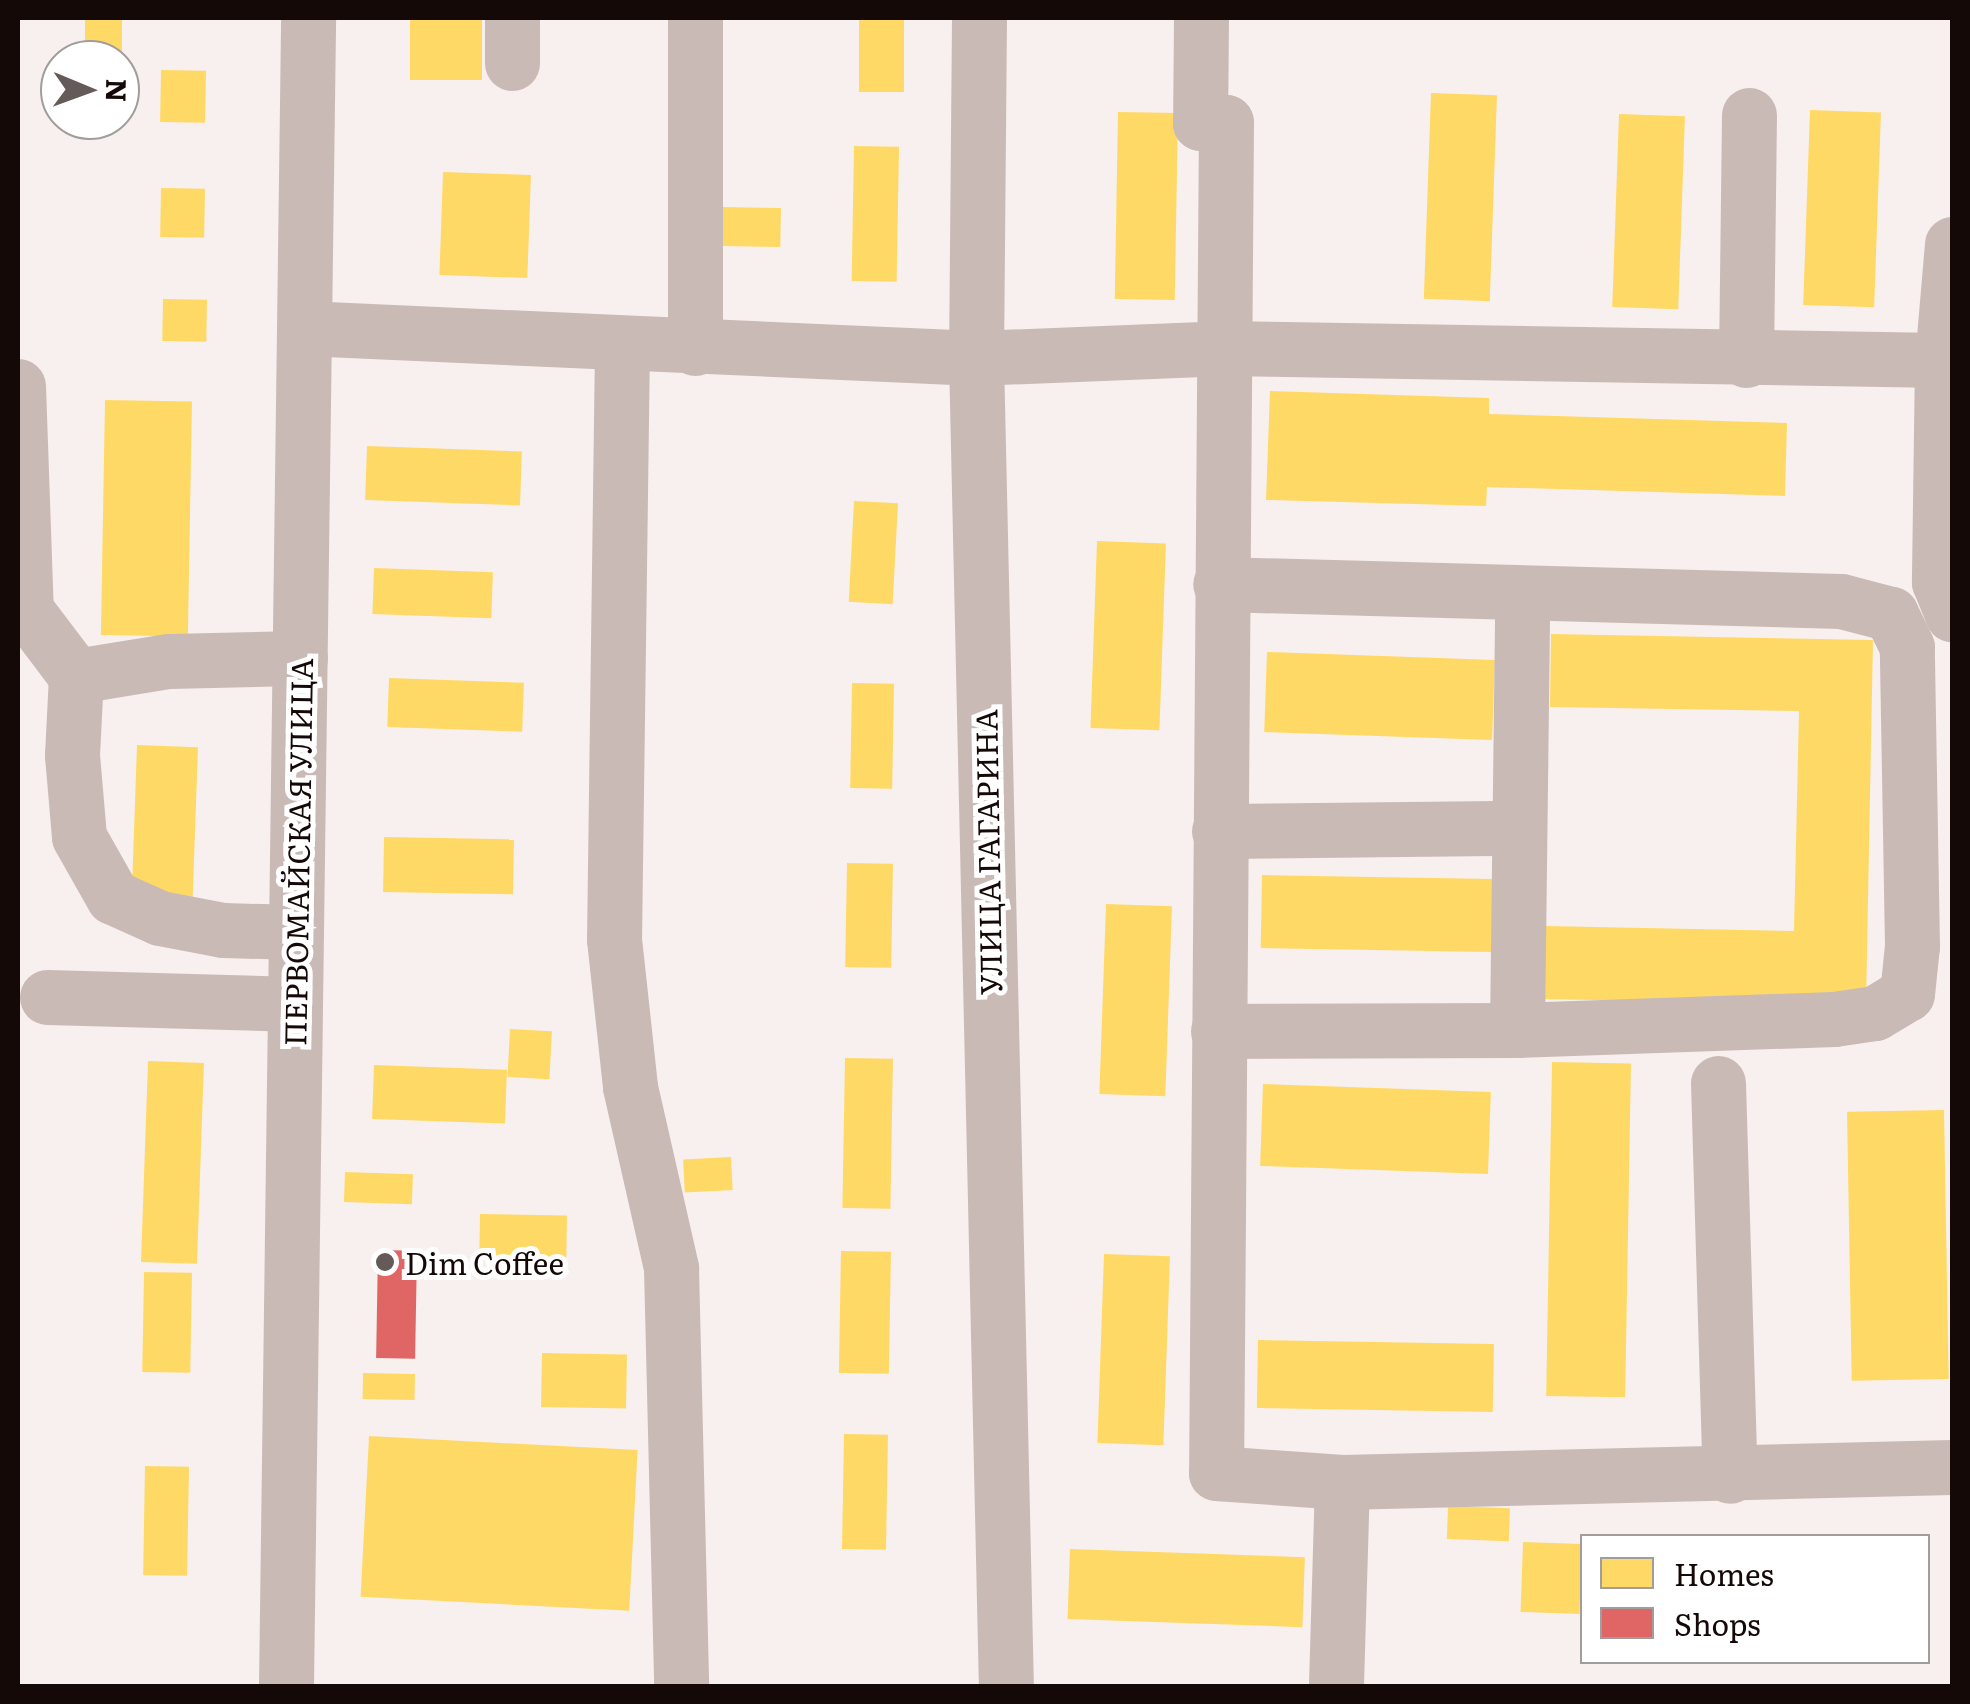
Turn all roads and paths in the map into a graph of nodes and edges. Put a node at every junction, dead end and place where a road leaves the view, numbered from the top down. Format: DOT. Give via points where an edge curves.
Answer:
graph roads {
  1 [pos="308,18"];
  2 [pos="695,18"];
  3 [pos="979,18"];
  4 [pos="1201,18"];
  5 [pos="1750,115"];
  6 [pos="1952,244"];
  7 [pos="304,328"];
  8 [pos="622,346"];
  9 [pos="695,348"];
  10 [pos="1221,348"];
  11 [pos="976,358"];
  12 [pos="1746,360"];
  13 [pos="1942,360"];
  14 [pos="18,386"];
  15 [pos="1220,584"];
  16 [pos="1522,596"];
  17 [pos="1952,614"];
  18 [pos="300,658"];
  19 [pos="76,676"];
  20 [pos="1519,828"];
  21 [pos="1219,831"];
  22 [pos="296,932"];
  23 [pos="1930,995"];
  24 [pos="47,997"];
  25 [pos="295,1004"];
  26 [pos="1517,1030"];
  27 [pos="1218,1031"];
  28 [pos="1718,1082"];
  29 [pos="1952,1466"];
  30 [pos="1730,1476"];
  31 [pos="1342,1482"];
  32 [pos="286,1686"];
  33 [pos="681,1686"];
  34 [pos="1006,1686"];
  35 [pos="1336,1686"];
  1 -- 7 [label="street, ПЕРВОМАЙСКАЯ УЛИЦА"];
  2 -- 9 [label="street"];
  3 -- 11 [label="street, УЛИЦА ГАГАРИНА"];
  4 -- 10 [label="street" via="1200,123 1226,122"];
  5 -- 12 [label="street"];
  6 -- 13 [label="street"];
  7 -- 8 [label="street"];
  7 -- 18 [label="street, ПЕРВОМАЙСКАЯ УЛИЦА"];
  8 -- 9 [label="street"];
  8 -- 33 [label="street" via="614,939 630,1088 671,1268"];
  9 -- 11 [label="street"];
  10 -- 11 [label="street"];
  10 -- 12 [label="street" via="1540,350"];
  10 -- 15 [label="street"];
  11 -- 34 [label="street, УЛИЦА ГАГАРИНА"];
  12 -- 13 [label="street"];
  13 -- 17 [label="street" via="1939,582"];
  14 -- 19 [label="street" via="26,610"];
  15 -- 16 [label="street"];
  15 -- 21 [label="street"];
  16 -- 20 [label="street"];
  16 -- 23 [label="street" via="1841,601 1891,614 1907,647"];
  18 -- 19 [label="street" via="193,660"];
  18 -- 22 [label="street, ПЕРВОМАЙСКАЯ УЛИЦА"];
  19 -- 22 [label="street" via="72,755 79,837 114,897 191,924"];
  20 -- 21 [label="street"];
  20 -- 26 [label="street"];
  21 -- 27 [label="street"];
  22 -- 25 [label="street, ПЕРВОМАЙСКАЯ УЛИЦА"];
  23 -- 26 [label="street" via="1834,1020"];
  24 -- 25 [label="street"];
  25 -- 32 [label="street, ПЕРВОМАЙСКАЯ УЛИЦА"];
  26 -- 27 [label="street"];
  27 -- 31 [label="street" via="1216,1473"];
  28 -- 30 [label="street"];
  29 -- 30 [label="street"];
  30 -- 31 [label="street"];
  31 -- 35 [label="street"];
}
